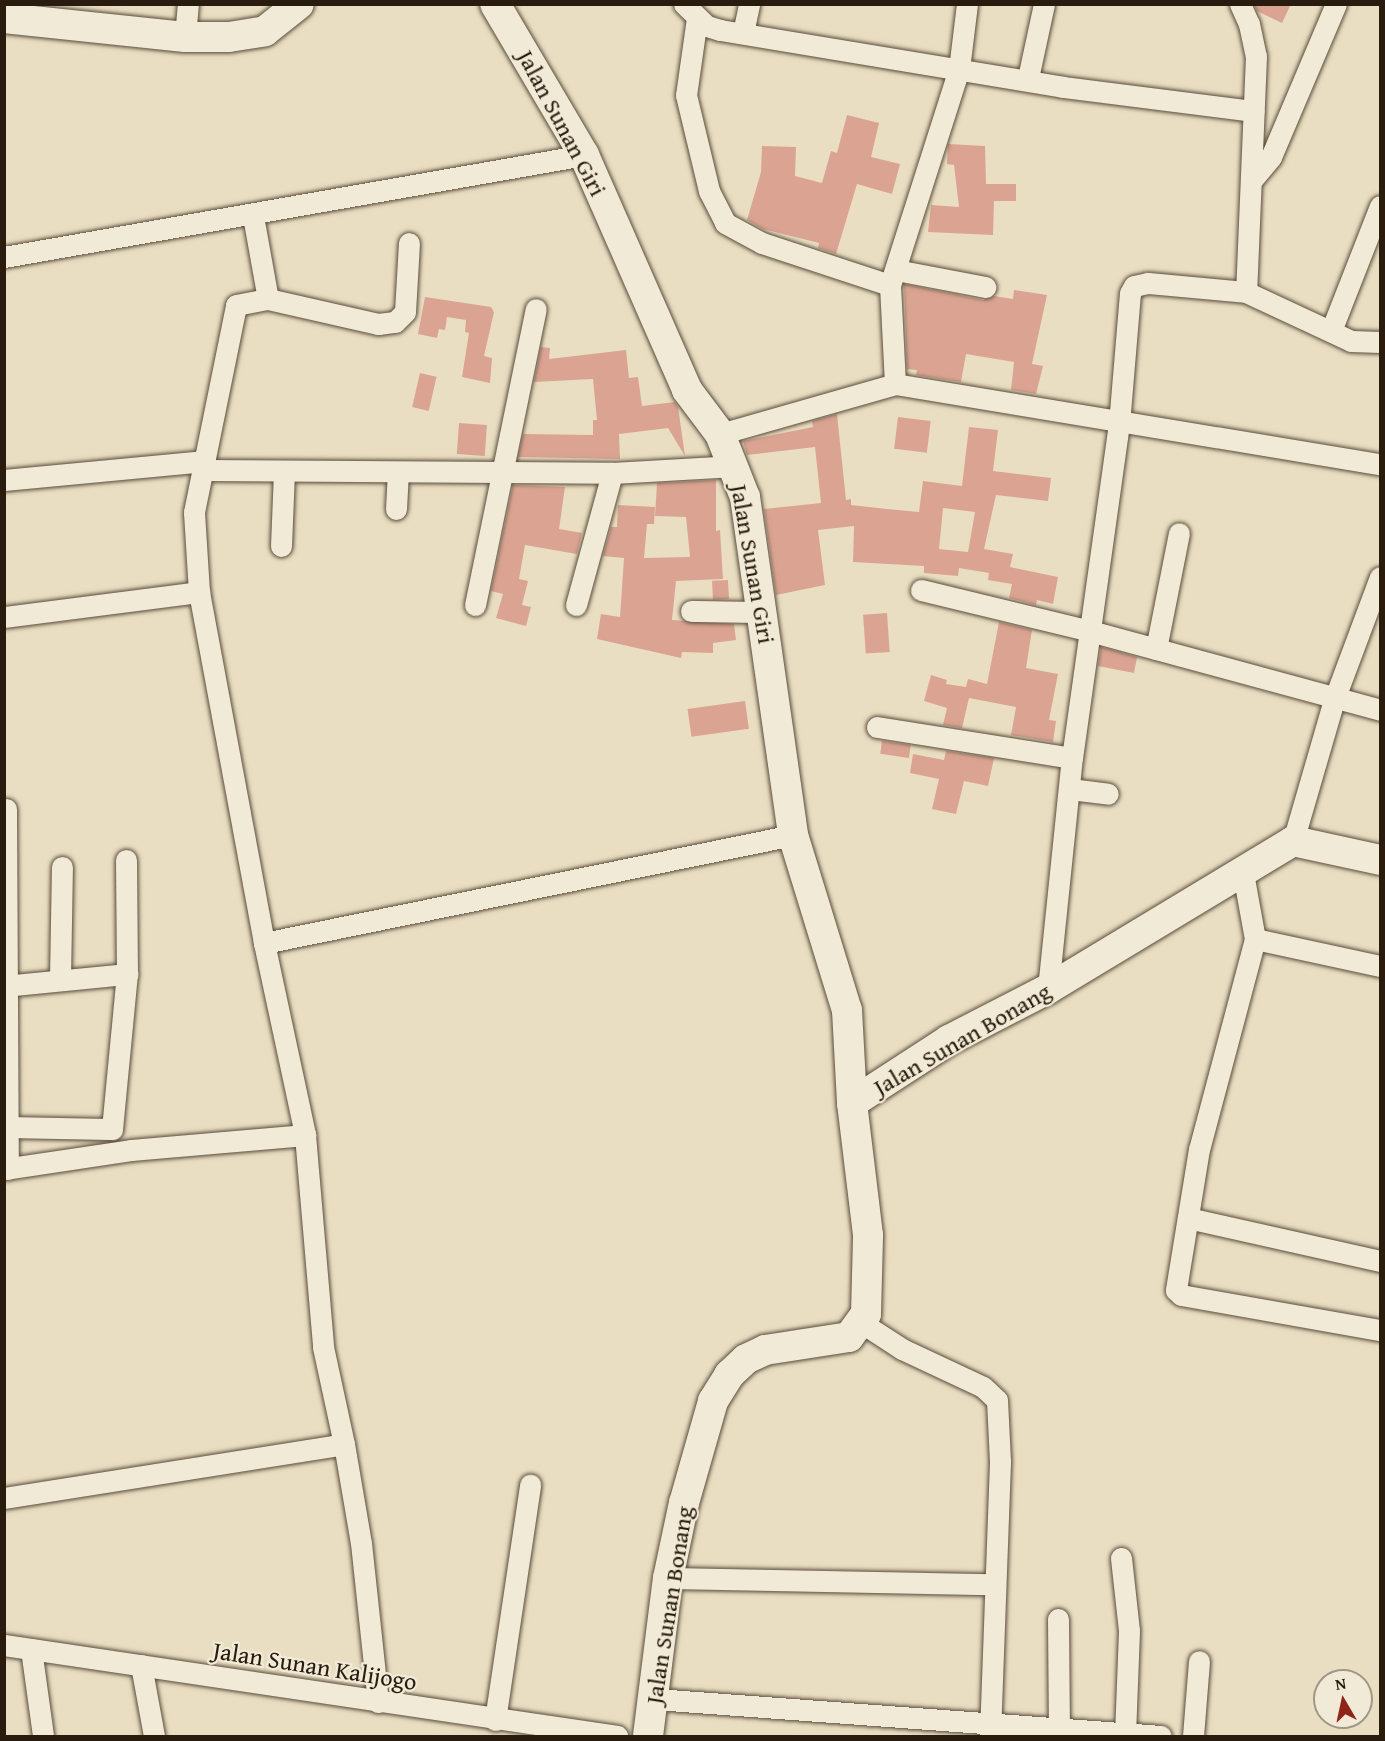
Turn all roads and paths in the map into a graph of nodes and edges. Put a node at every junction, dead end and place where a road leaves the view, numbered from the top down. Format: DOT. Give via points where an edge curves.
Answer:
graph roads {
  1 [pos="188,4"];
  2 [pos="299,4"];
  3 [pos="495,4"];
  4 [pos="749,4"];
  5 [pos="967,4"];
  6 [pos="1044,4"];
  7 [pos="1336,4"];
  8 [pos="1247,8"];
  9 [pos="691,11"];
  10 [pos="4,18"];
  11 [pos="743,33"];
  12 [pos="185,37"];
  13 [pos="959,69"];
  14 [pos="1028,78"];
  15 [pos="1253,111"];
  16 [pos="584,155"];
  17 [pos="1251,181"];
  18 [pos="1380,206"];
  19 [pos="253,216"];
  20 [pos="409,243"];
  21 [pos="4,257"];
  22 [pos="893,278"];
  23 [pos="984,287"];
  24 [pos="1246,292"];
  25 [pos="267,299"];
  26 [pos="536,309"];
  27 [pos="1331,331"];
  28 [pos="1380,342"];
  29 [pos="895,384"];
  30 [pos="1119,424"];
  31 [pos="720,434"];
  32 [pos="1380,464"];
  33 [pos="205,466"];
  34 [pos="735,466"];
  35 [pos="284,472"];
  36 [pos="398,473"];
  37 [pos="503,473"];
  38 [pos="612,473"];
  39 [pos="4,480"];
  40 [pos="396,509"];
  41 [pos="1179,533"];
  42 [pos="281,546"];
  43 [pos="1380,584"];
  44 [pos="921,590"];
  45 [pos="199,592"];
  46 [pos="475,605"];
  47 [pos="576,605"];
  48 [pos="691,611"];
  49 [pos="763,612"];
  50 [pos="4,617"];
  51 [pos="1090,631"];
  52 [pos="1156,649"];
  53 [pos="1334,700"];
  54 [pos="1380,710"];
  55 [pos="878,727"];
  56 [pos="1072,758"];
  57 [pos="1070,789"];
  58 [pos="1108,794"];
  59 [pos="6,809"];
  60 [pos="793,835"];
  61 [pos="1293,841"];
  62 [pos="126,860"];
  63 [pos="1380,860"];
  64 [pos="62,867"];
  65 [pos="1243,873"];
  66 [pos="5,895"];
  67 [pos="1255,939"];
  68 [pos="264,943"];
  69 [pos="1380,966"];
  70 [pos="127,974"];
  71 [pos="60,979"];
  72 [pos="6,986"];
  73 [pos="1048,989"];
  74 [pos="852,1103"];
  75 [pos="5,1127"];
  76 [pos="112,1129"];
  77 [pos="305,1134"];
  78 [pos="112,1153"];
  79 [pos="6,1169"];
  80 [pos="1188,1218"];
  81 [pos="1380,1261"];
  82 [pos="862,1323"];
  83 [pos="1380,1330"];
  84 [pos="344,1444"];
  85 [pos="530,1485"];
  86 [pos="4,1498"];
  87 [pos="1121,1558"];
  88 [pos="668,1578"];
  89 [pos="993,1584"];
  90 [pos="1058,1619"];
  91 [pos="4,1645"];
  92 [pos="31,1649"];
  93 [pos="1199,1661"];
  94 [pos="141,1665"];
  95 [pos="655,1699"];
  96 [pos="378,1702"];
  97 [pos="495,1720"];
  98 [pos="1059,1729"];
  99 [pos="990,1730"];
  100 [pos="1125,1734"];
  101 [pos="43,1737"];
  102 [pos="154,1737"];
  103 [pos="617,1737"];
  104 [pos="648,1737"];
  105 [pos="1161,1737"];
  106 [pos="1193,1737"];
  1 -- 12 [label="street"];
  2 -- 12 [label="street" via="265,31 241,37"];
  3 -- 16 [label="street, Jalan Sunan Giri"];
  4 -- 11 [label="street"];
  5 -- 13 [label="street"];
  6 -- 14 [label="street"];
  7 -- 17 [label="street" via="1271,157"];
  8 -- 15 [label="street" via="1256,56"];
  9 -- 11 [label="street" via="707,26"];
  9 -- 22 [label="street" via="686,95 709,191 725,223 762,243"];
  10 -- 12 [label="street"];
  11 -- 13 [label="street"];
  13 -- 14 [label="street"];
  13 -- 22 [label="street"];
  14 -- 15 [label="street" via="1063,87"];
  15 -- 17 [label="street"];
  16 -- 19 [label="street"];
  16 -- 31 [label="street, Jalan Sunan Giri" via="687,390"];
  17 -- 24 [label="street"];
  18 -- 27 [label="street"];
  19 -- 21 [label="street"];
  19 -- 25 [label="street"];
  20 -- 25 [label="street" via="405,312 395,322 378,324"];
  22 -- 23 [label="street"];
  22 -- 29 [label="street"];
  24 -- 27 [label="street"];
  24 -- 30 [label="street" via="1148,283 1134,286 1127,303"];
  25 -- 33 [label="street" via="236,305"];
  26 -- 37 [label="street"];
  27 -- 28 [label="street" via="1351,341"];
  29 -- 30 [label="street"];
  29 -- 31 [label="street"];
  30 -- 32 [label="street"];
  30 -- 51 [label="street"];
  31 -- 34 [label="street, Jalan Sunan Giri"];
  33 -- 35 [label="street"];
  33 -- 39 [label="street"];
  33 -- 45 [label="street" via="192,527"];
  34 -- 38 [label="street"];
  34 -- 49 [label="street, Jalan Sunan Giri" via="746,497"];
  35 -- 36 [label="street"];
  35 -- 42 [label="street"];
  36 -- 37 [label="street"];
  36 -- 40 [label="street"];
  37 -- 38 [label="street"];
  37 -- 46 [label="street"];
  38 -- 47 [label="street"];
  41 -- 52 [label="street"];
  43 -- 53 [label="street"];
  44 -- 51 [label="street"];
  45 -- 50 [label="street"];
  45 -- 68 [label="street"];
  48 -- 49 [label="street"];
  49 -- 60 [label="street, Jalan Sunan Giri"];
  51 -- 52 [label="street"];
  51 -- 56 [label="street"];
  52 -- 53 [label="street"];
  53 -- 54 [label="street"];
  53 -- 61 [label="street"];
  55 -- 56 [label="street"];
  56 -- 57 [label="street"];
  57 -- 58 [label="street"];
  57 -- 73 [label="street"];
  59 -- 66 [label="street"];
  60 -- 68 [label="street"];
  60 -- 74 [label="street, Jalan Sunan Giri" via="847,1010"];
  61 -- 63 [label="street"];
  61 -- 65 [label="street, Jalan Sunan Bonang"];
  62 -- 70 [label="street"];
  64 -- 71 [label="street"];
  65 -- 67 [label="street"];
  65 -- 73 [label="street, Jalan Sunan Bonang"];
  66 -- 72 [label="street"];
  67 -- 69 [label="street"];
  67 -- 80 [label="street" via="1199,1149"];
  68 -- 77 [label="street"];
  70 -- 71 [label="street"];
  70 -- 76 [label="street"];
  71 -- 72 [label="street"];
  72 -- 75 [label="street"];
  73 -- 74 [label="street, Jalan Sunan Bonang" via="949,1040"];
  74 -- 82 [label="street, Jalan Sunan Bonang" via="868,1236 869,1289"];
  75 -- 76 [label="street"];
  75 -- 79 [label="street"];
  76 -- 78 [label="street"];
  77 -- 78 [label="street"];
  77 -- 84 [label="street" via="323,1347"];
  78 -- 79 [label="street"];
  80 -- 81 [label="street"];
  80 -- 83 [label="street" via="1176,1282 1181,1295"];
  82 -- 88 [label="street, Jalan Sunan Bonang" via="855,1333 842,1339 765,1350 746,1359 729,1375 713,1401 702,1434"];
  82 -- 89 [label="street" via="902,1349 983,1387 997,1400 1000,1462"];
  84 -- 86 [label="street"];
  84 -- 96 [label="street" via="361,1543"];
  85 -- 97 [label="street"];
  87 -- 100 [label="street" via="1129,1631"];
  88 -- 89 [label="street"];
  88 -- 95 [label="street, Jalan Sunan Bonang"];
  89 -- 99 [label="street"];
  90 -- 98 [label="street"];
  91 -- 92 [label="street, Jalan Sunan Kalijogo"];
  92 -- 94 [label="street, Jalan Sunan Kalijogo"];
  92 -- 101 [label="street"];
  93 -- 106 [label="street"];
  94 -- 96 [label="street, Jalan Sunan Kalijogo"];
  94 -- 102 [label="street"];
  95 -- 99 [label="street"];
  95 -- 104 [label="street, Jalan Sunan Bonang"];
  96 -- 97 [label="street, Jalan Sunan Kalijogo"];
  97 -- 103 [label="street, Jalan Sunan Kalijogo"];
  98 -- 99 [label="street"];
  98 -- 100 [label="street"];
  100 -- 105 [label="street"];
}
